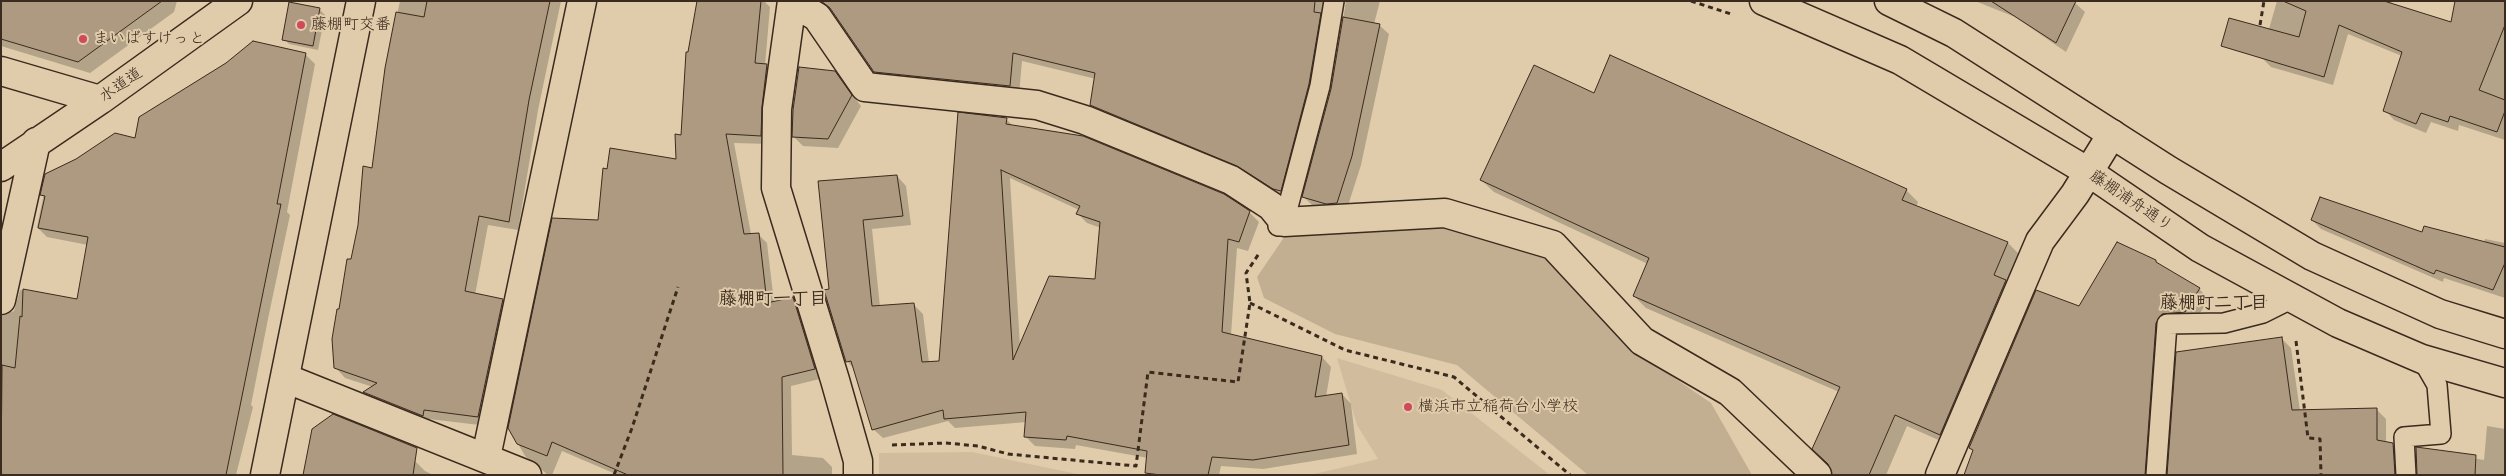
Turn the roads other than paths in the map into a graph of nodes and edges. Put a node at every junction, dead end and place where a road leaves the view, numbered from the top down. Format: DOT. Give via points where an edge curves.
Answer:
graph roads {
  1 [pos="238,1"];
  2 [pos="360,1"];
  3 [pos="582,1"];
  4 [pos="1334,1"];
  5 [pos="1764,1"];
  6 [pos="1889,1"];
  7 [pos="792,2"];
  8 [pos="1,71"];
  9 [pos="100,100"];
  10 [pos="2112,134"];
  11 [pos="36,142"];
  12 [pos="1,167"];
  13 [pos="2087,171"];
  14 [pos="1280,225"];
  15 [pos="2293,298"];
  16 [pos="1,300"];
  17 [pos="2505,334"];
  18 [pos="2422,359"];
  19 [pos="285,378"];
  20 [pos="2505,383"];
  21 [pos="486,458"];
  22 [pos="265,475"];
  23 [pos="527,475"];
  24 [pos="858,475"];
  25 [pos="1817,475"];
  26 [pos="1940,475"];
  27 [pos="2156,475"];
  28 [pos="2406,475"];
  1 -- 9 [label="street, 水道道"];
  2 -- 19 [label="street"];
  3 -- 21 [label="street"];
  4 -- 14 [label="lane" via="1320,86"];
  5 -- 13 [label="street, 藤棚浦舟通り" via="1900,60"];
  6 -- 10 [label="street" via="1954,33"];
  7 -- 14 [label="street" via="817,17 865,87 1037,104 1085,120 1231,180 1271,206"];
  7 -- 24 [label="street" via="777,109 776,188 854,446"];
  8 -- 9 [label="street"];
  9 -- 11 [label="street, 水道道"];
  10 -- 13 [label="street"];
  10 -- 17 [label="street" via="2312,256 2440,314"];
  11 -- 12 [label="street, 水道道"];
  11 -- 16 [label="street"];
  13 -- 15 [label="street, 藤棚浦舟通り" via="2200,248"];
  13 -- 26 [label="street" via="2040,241"];
  14 -- 25 [label="street" via="1445,213 1553,245 1642,341 1730,392"];
  15 -- 18 [label="street, 藤棚浦舟通り" via="2338,323"];
  15 -- 27 [label="lane" via="2263,313 2224,322 2167,324"];
  18 -- 20 [label="street, 藤棚浦舟通り"];
  18 -- 28 [label="lane" via="2437,386 2441,434 2404,437"];
  19 -- 21 [label="street"];
  19 -- 22 [label="street"];
  21 -- 23 [label="street"];
}
